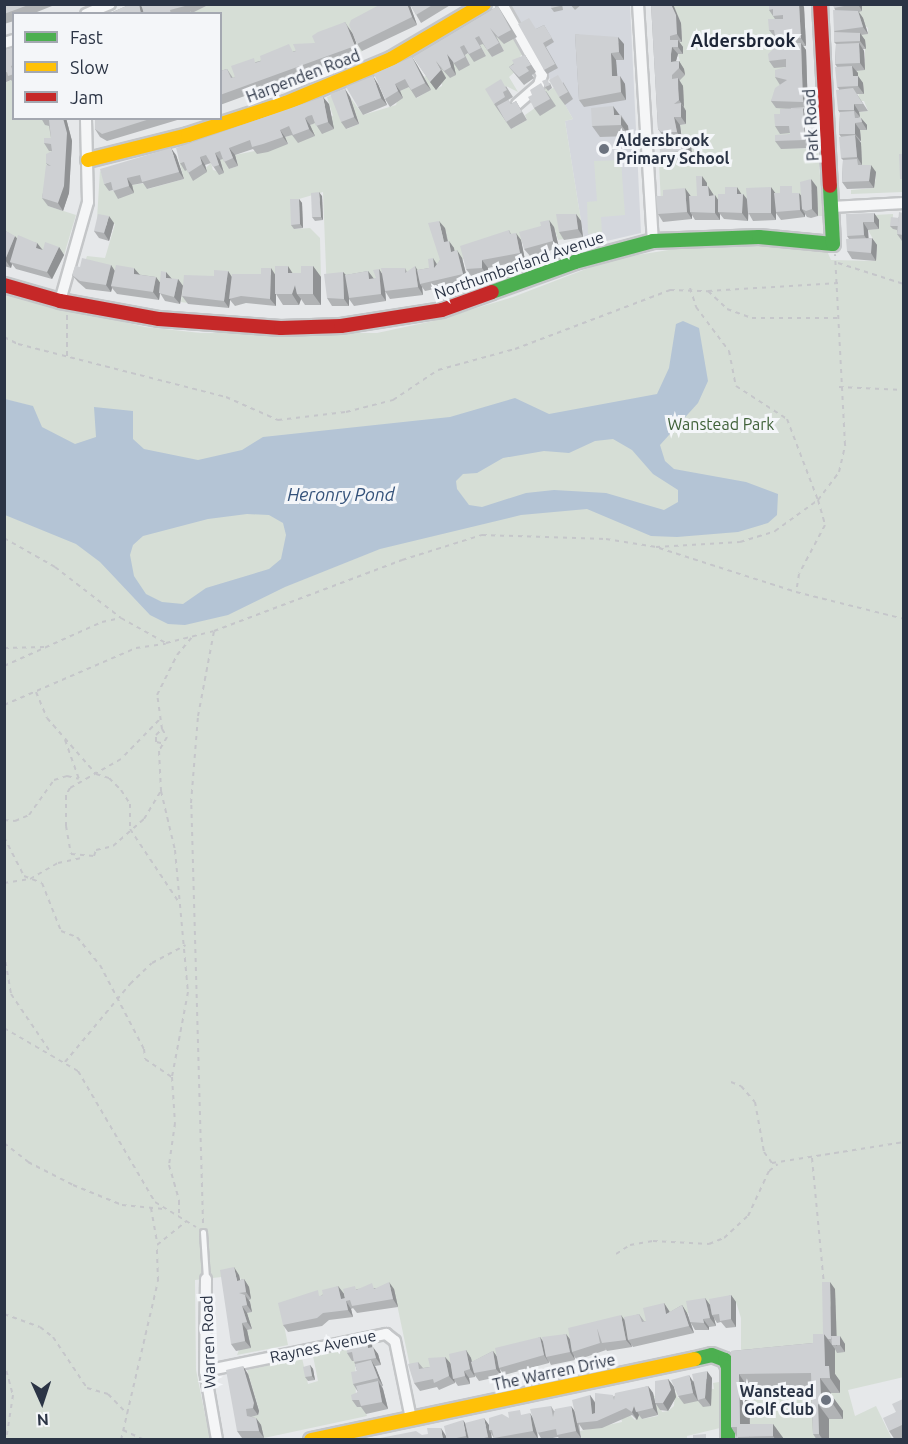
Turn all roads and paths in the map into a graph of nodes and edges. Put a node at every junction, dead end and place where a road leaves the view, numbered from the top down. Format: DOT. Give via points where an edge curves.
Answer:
graph roads {
  1 [pos="110,4"];
  2 [pos="484,4"];
  3 [pos="502,4"];
  4 [pos="638,4"];
  5 [pos="820,4"];
  6 [pos="91,12"];
  7 [pos="517,104"];
  8 [pos="86,120"];
  9 [pos="88,160"];
  10 [pos="903,203"];
  11 [pos="832,207"];
  12 [pos="653,241"];
  13 [pos="833,244"];
  14 [pos="838,263"];
  15 [pos="840,283"];
  16 [pos="903,284"];
  17 [pos="4,285"];
  18 [pos="690,288"];
  19 [pos="708,291"];
  20 [pos="65,302"];
  21 [pos="842,318"];
  22 [pos="4,337"];
  23 [pos="67,356"];
  24 [pos="839,387"];
  25 [pos="903,390"];
  26 [pos="818,500"];
  27 [pos="4,538"];
  28 [pos="656,547"];
  29 [pos="796,592"];
  30 [pos="121,618"];
  31 [pos="903,619"];
  32 [pos="214,631"];
  33 [pos="192,637"];
  34 [pos="166,643"];
  35 [pos="46,647"];
  36 [pos="4,648"];
  37 [pos="4,666"];
  38 [pos="36,692"];
  39 [pos="4,705"];
  40 [pos="159,720"];
  41 [pos="162,729"];
  42 [pos="64,737"];
  43 [pos="161,743"];
  44 [pos="96,774"];
  45 [pos="79,779"];
  46 [pos="161,791"];
  47 [pos="4,820"];
  48 [pos="130,829"];
  49 [pos="4,837"];
  50 [pos="84,858"];
  51 [pos="30,879"];
  52 [pos="4,883"];
  53 [pos="178,901"];
  54 [pos="186,945"];
  55 [pos="4,953"];
  56 [pos="116,998"];
  57 [pos="4,1028"];
  58 [pos="51,1052"];
  59 [pos="64,1062"];
  60 [pos="172,1077"];
  61 [pos="731,1082"];
  62 [pos="903,1142"];
  63 [pos="4,1143"];
  64 [pos="812,1158"];
  65 [pos="778,1164"];
  66 [pos="151,1208"];
  67 [pos="167,1209"];
  68 [pos="178,1213"];
  69 [pos="187,1221"];
  70 [pos="203,1232"];
  71 [pos="157,1245"];
  72 [pos="616,1254"];
  73 [pos="206,1279"];
  74 [pos="824,1291"];
  75 [pos="4,1314"];
  76 [pos="4,1362"];
  77 [pos="205,1371"];
  78 [pos="127,1414"];
  79 [pos="411,1419"];
  80 [pos="123,1430"];
  81 [pos="6,1440"];
  82 [pos="121,1440"];
  83 [pos="144,1440"];
  84 [pos="217,1440"];
  85 [pos="311,1440"];
  86 [pos="728,1440"];
  1 -- 6 [label="street"];
  2 -- 9 [label="street, Harpenden Road" via="391,59 286,102 188,135"];
  3 -- 7 [label="street" via="542,75 539,85"];
  4 -- 12 [label="street"];
  5 -- 11 [label="street, Park Road"];
  8 -- 9 [label="street"];
  9 -- 20 [label="street" via="82,234"];
  10 -- 11 [label="street"];
  11 -- 13 [label="street, Park Road"];
  12 -- 13 [label="street, Northumberland Avenue" via="759,237"];
  12 -- 20 [label="street, Northumberland Avenue" via="585,258 442,310 364,324 281,328 220,325"];
  13 -- 14 [label="path"];
  14 -- 15 [label="path"];
  14 -- 16 [label="path"];
  15 -- 19 [label="path"];
  15 -- 21 [label="path"];
  17 -- 20 [label="street, Northumberland Avenue"];
  18 -- 19 [label="path"];
  18 -- 23 [label="path" via="670,290 515,349 438,370 393,400 346,412 278,420 226,397"];
  18 -- 26 [label="path" via="696,307 729,351 736,386 787,418"];
  19 -- 21 [label="path" via="727,309 752,318"];
  20 -- 23 [label="path"];
  21 -- 24 [label="path"];
  22 -- 23 [label="path"];
  24 -- 25 [label="path"];
  24 -- 26 [label="path" via="845,445 839,472"];
  26 -- 28 [label="path" via="775,531 758,538"];
  26 -- 29 [label="path" via="825,525 799,574"];
  27 -- 30 [label="path" via="55,567"];
  28 -- 29 [label="path"];
  28 -- 32 [label="path" via="606,539 482,535 402,560"];
  29 -- 31 [label="path"];
  30 -- 34 [label="path"];
  30 -- 35 [label="path"];
  32 -- 33 [label="path"];
  32 -- 70 [label="path" via="198,716 191,802"];
  33 -- 34 [label="path"];
  33 -- 40 [label="path" via="177,655 157,694"];
  34 -- 38 [label="path" via="136,648"];
  35 -- 36 [label="path"];
  35 -- 37 [label="path"];
  38 -- 39 [label="path"];
  38 -- 42 [label="path" via="47,718"];
  40 -- 41 [label="path"];
  40 -- 44 [label="path" via="121,759"];
  41 -- 43 [label="path" via="167,737"];
  41 -- 43 [label="path" via="156,735 156,741"];
  42 -- 44 [label="path"];
  42 -- 45 [label="path"];
  43 -- 46 [label="path"];
  44 -- 45 [label="path"];
  44 -- 48 [label="path" via="109,777 130,804"];
  45 -- 47 [label="path" via="67,776 54,780 29,815 15,821"];
  45 -- 50 [label="path" via="66,795 67,837 71,854"];
  46 -- 48 [label="path" via="144,819"];
  46 -- 53 [label="path" via="175,850"];
  48 -- 50 [label="path" via="113,846"];
  48 -- 53 [label="path"];
  49 -- 51 [label="path" via="15,862"];
  50 -- 51 [label="path" via="58,863"];
  51 -- 52 [label="path"];
  51 -- 56 [label="path" via="42,883 61,931 77,937 100,965"];
  53 -- 54 [label="path"];
  54 -- 56 [label="path" via="152,963"];
  54 -- 60 [label="path" via="188,992"];
  55 -- 58 [label="path" via="11,994"];
  56 -- 59 [label="path"];
  56 -- 60 [label="path" via="144,1049 145,1059"];
  57 -- 58 [label="path"];
  58 -- 59 [label="path"];
  59 -- 67 [label="path" via="78,1071 155,1202"];
  60 -- 68 [label="path" via="175,1123 169,1165 179,1200"];
  61 -- 65 [label="path" via="741,1086 755,1102 764,1152"];
  62 -- 64 [label="path"];
  63 -- 66 [label="path" via="28,1162 73,1185 122,1205"];
  64 -- 65 [label="path"];
  64 -- 74 [label="path"];
  65 -- 72 [label="path" via="769,1172 748,1216 724,1238 709,1244 653,1241 630,1245"];
  66 -- 67 [label="path"];
  66 -- 71 [label="path"];
  67 -- 68 [label="path"];
  68 -- 69 [label="path"];
  69 -- 70 [label="path"];
  69 -- 71 [label="path"];
  70 -- 73 [label="lane"];
  71 -- 78 [label="path" via="158,1281"];
  73 -- 77 [label="street, Warren Road"];
  75 -- 78 [label="path" via="40,1327 53,1337 87,1388 108,1394"];
  76 -- 81 [label="path" via="14,1395"];
  77 -- 79 [label="street, Raynes Avenue" via="386,1334 395,1341"];
  77 -- 84 [label="street, Warren Road"];
  78 -- 80 [label="path"];
  79 -- 85 [label="street, The Warren Drive"];
  79 -- 86 [label="street, The Warren Drive" via="712,1355 725,1360 728,1367"];
  80 -- 82 [label="path"];
  80 -- 83 [label="path"];
}
